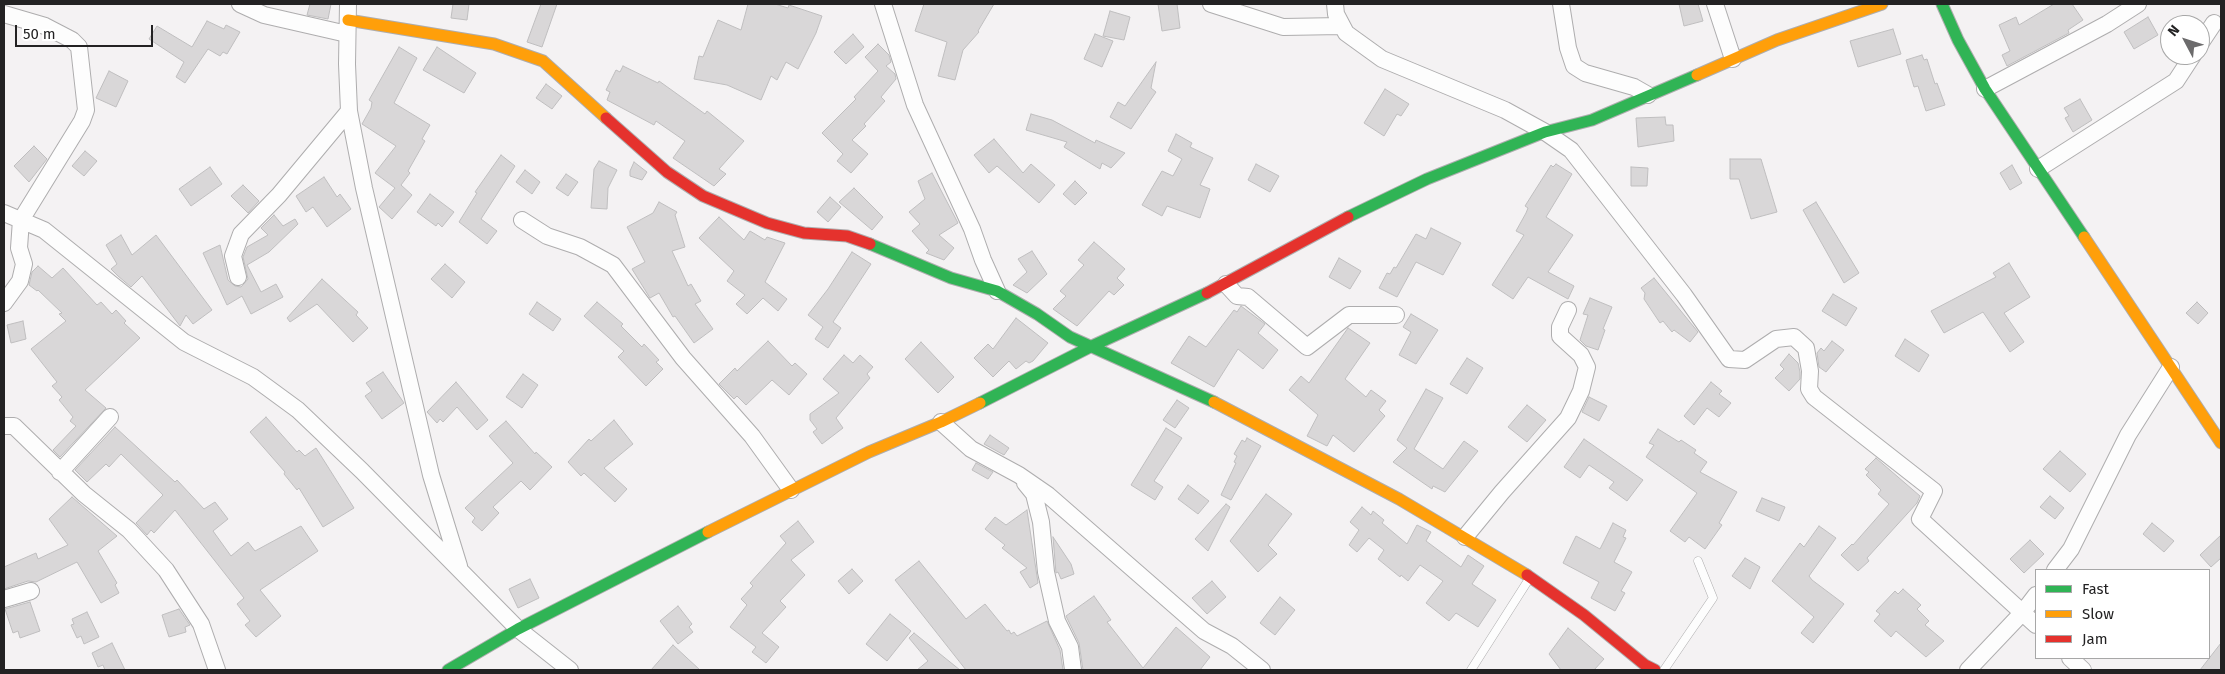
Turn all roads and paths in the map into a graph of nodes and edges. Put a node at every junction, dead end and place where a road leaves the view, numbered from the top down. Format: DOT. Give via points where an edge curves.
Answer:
graph roads {
  1 [pos="240,4"];
  2 [pos="883,4"];
  3 [pos="1211,4"];
  4 [pos="1335,4"];
  5 [pos="1561,4"];
  6 [pos="1715,4"];
  7 [pos="1882,4"];
  8 [pos="1942,4"];
  9 [pos="2138,4"];
  10 [pos="4,14"];
  11 [pos="348,19"];
  12 [pos="2214,23"];
  13 [pos="1341,26"];
  14 [pos="2210,29"];
  15 [pos="1733,59"];
  16 [pos="2186,65"];
  17 [pos="1985,89"];
  18 [pos="1648,95"];
  19 [pos="349,111"];
  20 [pos="1545,132"];
  21 [pos="2038,169"];
  22 [pos="4,213"];
  23 [pos="21,220"];
  24 [pos="522,220"];
  25 [pos="238,277"];
  26 [pos="1226,284"];
  27 [pos="997,291"];
  28 [pos="4,303"];
  29 [pos="1568,310"];
  30 [pos="1396,315"];
  31 [pos="1092,346"];
  32 [pos="2171,367"];
  33 [pos="110,417"];
  34 [pos="941,422"];
  35 [pos="4,426"];
  36 [pos="2221,443"];
  37 [pos="60,472"];
  38 [pos="1019,475"];
  39 [pos="790,490"];
  40 [pos="1465,537"];
  41 [pos="1698,561"];
  42 [pos="460,569"];
  43 [pos="2056,569"];
  44 [pos="1530,577"];
  45 [pos="30,591"];
  46 [pos="2035,596"];
  47 [pos="4,599"];
  48 [pos="2023,612"];
  49 [pos="2035,624"];
  50 [pos="518,629"];
  51 [pos="2071,659"];
  52 [pos="217,670"];
  53 [pos="448,670"];
  54 [pos="570,670"];
  55 [pos="1073,670"];
  56 [pos="1262,670"];
  57 [pos="1471,670"];
  58 [pos="1655,670"];
  59 [pos="1664,670"];
  60 [pos="1968,670"];
  61 [pos="2083,670"];
  1 -- 11 [label="street" via="264,15"];
  2 -- 27 [label="street" via="915,105"];
  3 -- 13 [label="street" via="1283,27"];
  4 -- 13 [label="street"];
  5 -- 18 [label="street" via="1574,66 1585,73 1634,87"];
  6 -- 15 [label="street"];
  7 -- 15 [label="street" via="1777,40"];
  8 -- 17 [label="street"];
  9 -- 17 [label="street"];
  10 -- 23 [label="street" via="45,26 79,47 86,110"];
  11 -- 19 [label="street"];
  11 -- 27 [label="street" via="494,44 542,61 640,150 703,196 767,224 804,234 847,236 951,278"];
  12 -- 14 [label="street"];
  13 -- 20 [label="street" via="1359,44 1382,59 1505,110"];
  15 -- 18 [label="street"];
  16 -- 21 [label="street" via="2176,80"];
  17 -- 21 [label="street"];
  18 -- 20 [label="street" via="1592,120"];
  19 -- 25 [label="street" via="242,234 234,256"];
  19 -- 42 [label="street" via="429,465"];
  20 -- 26 [label="street" via="1427,179 1332,225"];
  20 -- 48 [label="street" via="1572,150 1729,359 1745,360 1776,339 1794,337 1806,348 1809,389 1814,397 1934,491 1920,519"];
  21 -- 32 [label="street"];
  22 -- 23 [label="street"];
  23 -- 28 [label="street" via="19,248 24,264 20,281"];
  23 -- 42 [label="street" via="44,230 184,342 252,377 298,410"];
  24 -- 39 [label="street" via="547,236 580,247 613,265 683,358 752,436"];
  26 -- 30 [label="street" via="1237,296 1248,297 1307,347 1349,315"];
  26 -- 31 [label="street"];
  27 -- 31 [label="street" via="1070,337"];
  29 -- 40 [label="street" via="1560,327 1560,336 1581,355 1587,367 1581,391 1568,418"];
  31 -- 34 [label="street"];
  31 -- 40 [label="street" via="1196,392"];
  32 -- 36 [label="street"];
  32 -- 43 [label="street" via="2128,435 2072,549"];
  33 -- 37 [label="street"];
  34 -- 38 [label="street" via="971,449"];
  34 -- 39 [label="street"];
  35 -- 37 [label="street" via="14,426"];
  37 -- 52 [label="street" via="129,530 166,570 201,624"];
  38 -- 55 [label="street" via="1034,494 1041,522 1046,572 1057,621 1070,647"];
  38 -- 56 [label="street" via="1048,495 1204,631 1232,646"];
  39 -- 50 [label="street"];
  40 -- 44 [label="street"];
  41 -- 59 [label="lane" via="1714,598"];
  42 -- 50 [label="street"];
  44 -- 57 [label="lane"];
  44 -- 58 [label="street"];
  45 -- 47 [label="street"];
  46 -- 48 [label="street"];
  48 -- 49 [label="street"];
  48 -- 60 [label="street"];
  50 -- 53 [label="street"];
  50 -- 54 [label="street"];
  51 -- 61 [label="street"];
}
